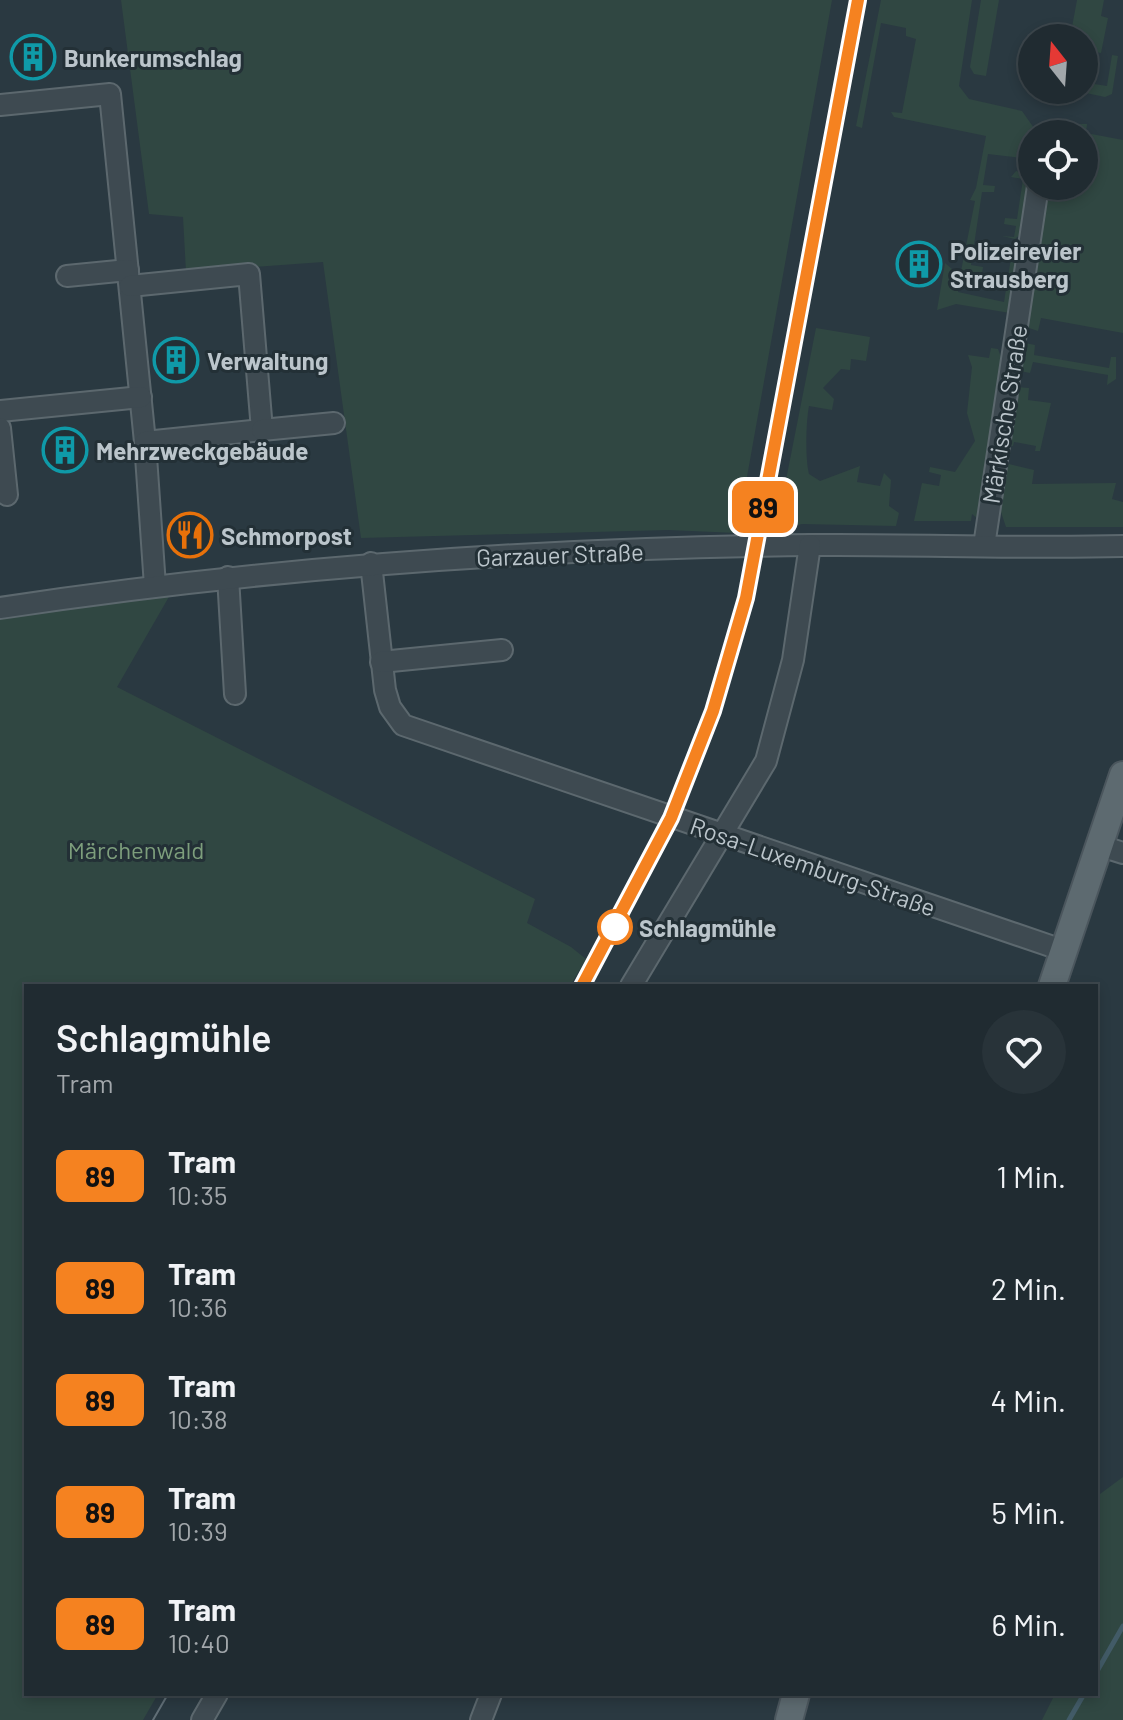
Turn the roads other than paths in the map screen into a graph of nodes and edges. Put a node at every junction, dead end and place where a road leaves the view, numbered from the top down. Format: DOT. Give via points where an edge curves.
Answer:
graph roads {
  1 [pos="0,105"];
  2 [pos="1036,200"];
  3 [pos="67,276"];
  4 [pos="129,278"];
  5 [pos="141,397"];
  6 [pos="0,411"];
  7 [pos="334,423"];
  8 [pos="0,428"];
  9 [pos="262,430"];
  10 [pos="145,442"];
  11 [pos="7,495"];
  12 [pos="810,545"];
  13 [pos="984,546"];
  14 [pos="1123,546"];
  15 [pos="371,563"];
  16 [pos="228,577"];
  17 [pos="155,586"];
  18 [pos="0,608"];
  19 [pos="502,650"];
  20 [pos="381,662"];
  21 [pos="235,694"];
  22 [pos="1123,775"];
  23 [pos="722,834"];
  24 [pos="1112,849"];
  25 [pos="1065,951"];
  26 [pos="632,984"];
  27 [pos="1053,984"];
  28 [pos="216,1696"];
  29 [pos="490,1696"];
  30 [pos="795,1696"];
  31 [pos="202,1720"];
  32 [pos="481,1720"];
  33 [pos="789,1720"];
  1 -- 4 [label="street" via="110,94"];
  2 -- 13 [label="street, Märkische Straße"];
  3 -- 4 [label="street"];
  4 -- 5 [label="street"];
  4 -- 9 [label="street" via="249,274"];
  5 -- 6 [label="street"];
  5 -- 10 [label="street"];
  7 -- 9 [label="street"];
  8 -- 11 [label="street"];
  9 -- 10 [label="street"];
  10 -- 17 [label="street"];
  12 -- 13 [label="street, Garzauer Straße"];
  12 -- 15 [label="street, Garzauer Straße"];
  12 -- 23 [label="street" via="793,660 769,750"];
  13 -- 14 [label="street, Garzauer Straße"];
  15 -- 16 [label="street, Garzauer Straße"];
  15 -- 20 [label="street, Rosa-Luxemburg-Straße"];
  16 -- 17 [label="street, Garzauer Straße"];
  16 -- 21 [label="street"];
  17 -- 18 [label="street, Garzauer Straße"];
  19 -- 20 [label="street"];
  20 -- 23 [label="street, Rosa-Luxemburg-Straße" via="390,707 403,725"];
  22 -- 24 [label="main road"];
  23 -- 25 [label="street, Rosa-Luxemburg-Straße"];
  23 -- 26 [label="street"];
  24 -- 25 [label="main road"];
  25 -- 27 [label="main road"];
  28 -- 31 [label="street"];
  29 -- 32 [label="street"];
  30 -- 33 [label="main road"];
}
